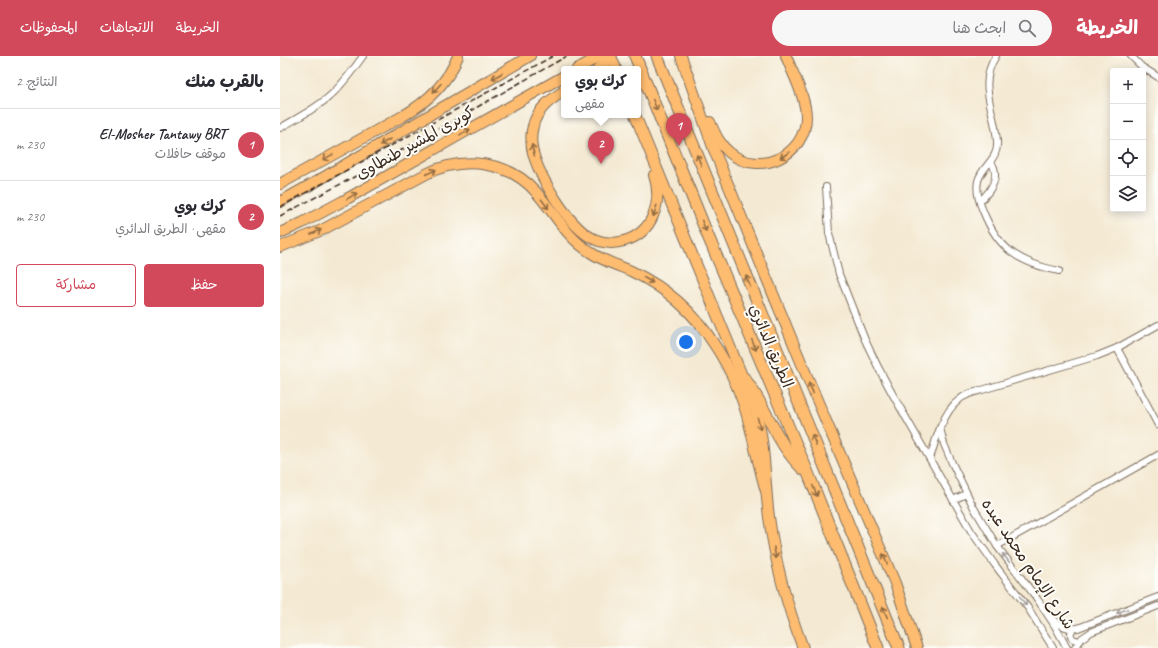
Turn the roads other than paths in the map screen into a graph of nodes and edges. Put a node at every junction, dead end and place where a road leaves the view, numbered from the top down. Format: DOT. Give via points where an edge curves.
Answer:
graph roads {
  1 [pos="363,56"];
  2 [pos="458,56"];
  3 [pos="530,56"];
  4 [pos="600,56"];
  5 [pos="611,56"];
  6 [pos="635,56"];
  7 [pos="657,56"];
  8 [pos="681,56"];
  9 [pos="786,56"];
  10 [pos="996,56"];
  11 [pos="1131,56"];
  12 [pos="582,66"];
  13 [pos="602,66"];
  14 [pos="615,66"];
  15 [pos="639,66"];
  16 [pos="641,71"];
  17 [pos="1158,77"];
  18 [pos="561,78"];
  19 [pos="561,93"];
  20 [pos="696,101"];
  21 [pos="636,118"];
  22 [pos="280,128"];
  23 [pos="642,132"];
  24 [pos="991,162"];
  25 [pos="280,184"];
  26 [pos="826,187"];
  27 [pos="980,201"];
  28 [pos="280,202"];
  29 [pos="280,233"];
  30 [pos="280,247"];
  31 [pos="1059,272"];
  32 [pos="1158,325"];
  33 [pos="1117,348"];
  34 [pos="744,378"];
  35 [pos="1158,425"];
  36 [pos="940,428"];
  37 [pos="1158,456"];
  38 [pos="930,459"];
  39 [pos="808,473"];
  40 [pos="766,490"];
  41 [pos="966,494"];
  42 [pos="953,500"];
  43 [pos="997,546"];
  44 [pos="1158,596"];
  45 [pos="1158,606"];
  46 [pos="1048,615"];
  47 [pos="1073,628"];
  48 [pos="1079,641"];
  49 [pos="803,648"];
  50 [pos="878,648"];
  51 [pos="899,648"];
  52 [pos="917,648"];
  53 [pos="1053,648"];
  54 [pos="1067,648"];
  55 [pos="1075,648"];
  1 -- 22 [label="street" via="330,96"];
  2 -- 25 [label="highway, one-way" via="442,83 418,106"];
  3 -- 28 [label="highway, كوبرى المشير طنطاوى, one-way"];
  4 -- 12 [label="highway"];
  5 -- 13 [label="highway"];
  5 -- 14 [label="highway"];
  6 -- 15 [label="highway, الطريق الدائري, one-way"];
  51 -- 7 [label="highway, الطريق الدائري, one-way"];
  8 -- 20 [label="highway, الطريق الدائري"];
  9 -- 20 [label="highway, one-way" via="803,100 806,124 800,141 782,158 771,162 752,163 735,157 716,136 706,114"];
  10 -- 24 [label="street" via="990,67 987,84 997,142"];
  11 -- 17 [label="street"];
  16 -- 39 [label="highway, الطريق الدائري, one-way"];
  29 -- 18 [label="highway, كوبرى المشير طنطاوى, one-way" via="343,201"];
  23 -- 19 [label="highway, one-way" via="658,191 656,209 649,224 641,232 621,242 598,241 587,236 572,221 554,196 533,153 533,126 540,111"];
  52 -- 20 [label="highway, الطريق الدائري, one-way" via="895,583 773,297"];
  21 -- 23 [label="highway"];
  23 -- 34 [label="highway"];
  24 -- 27 [label="street" via="978,181"];
  24 -- 27 [label="street" via="995,171 994,181"];
  26 -- 38 [label="street, شارع الإمام محمد عبده" via="831,240 843,286 878,368"];
  27 -- 31 [label="street" via="989,223 1007,249 1029,263"];
  30 -- 40 [label="highway, one-way" via="322,230 440,168 471,163 487,164 510,172 535,191 577,243 598,257 660,287 698,322 720,353 737,387"];
  32 -- 33 [label="street"];
  33 -- 35 [label="street"];
  33 -- 36 [label="street" via="966,395 952,406"];
  34 -- 39 [label="highway" via="786,450"];
  34 -- 40 [label="highway, one-way" via="762,436"];
  36 -- 38 [label="street"];
  36 -- 41 [label="street, شارع الإمام محمد عبده" via="948,454"];
  37 -- 43 [label="street"];
  38 -- 42 [label="street, شارع الإمام محمد عبده"];
  39 -- 50 [label="highway, الطريق الدائري, one-way"];
  40 -- 49 [label="highway, one-way" via="777,564"];
  41 -- 42 [label="street"];
  41 -- 43 [label="street, شارع الإمام محمد عبده"];
  42 -- 53 [label="street, شارع الإمام محمد عبده, one-way" via="971,531 1028,608"];
  46 -- 43 [label="street, شارع الإمام محمد عبده, one-way"];
  44 -- 47 [label="street, one-way"];
  45 -- 48 [label="street" via="1091,632"];
  46 -- 47 [label="street" via="1062,626"];
  46 -- 54 [label="street, شارع الإمام محمد عبده"];
  47 -- 48 [label="street" via="1071,636"];
  48 -- 55 [label="street"];
}
